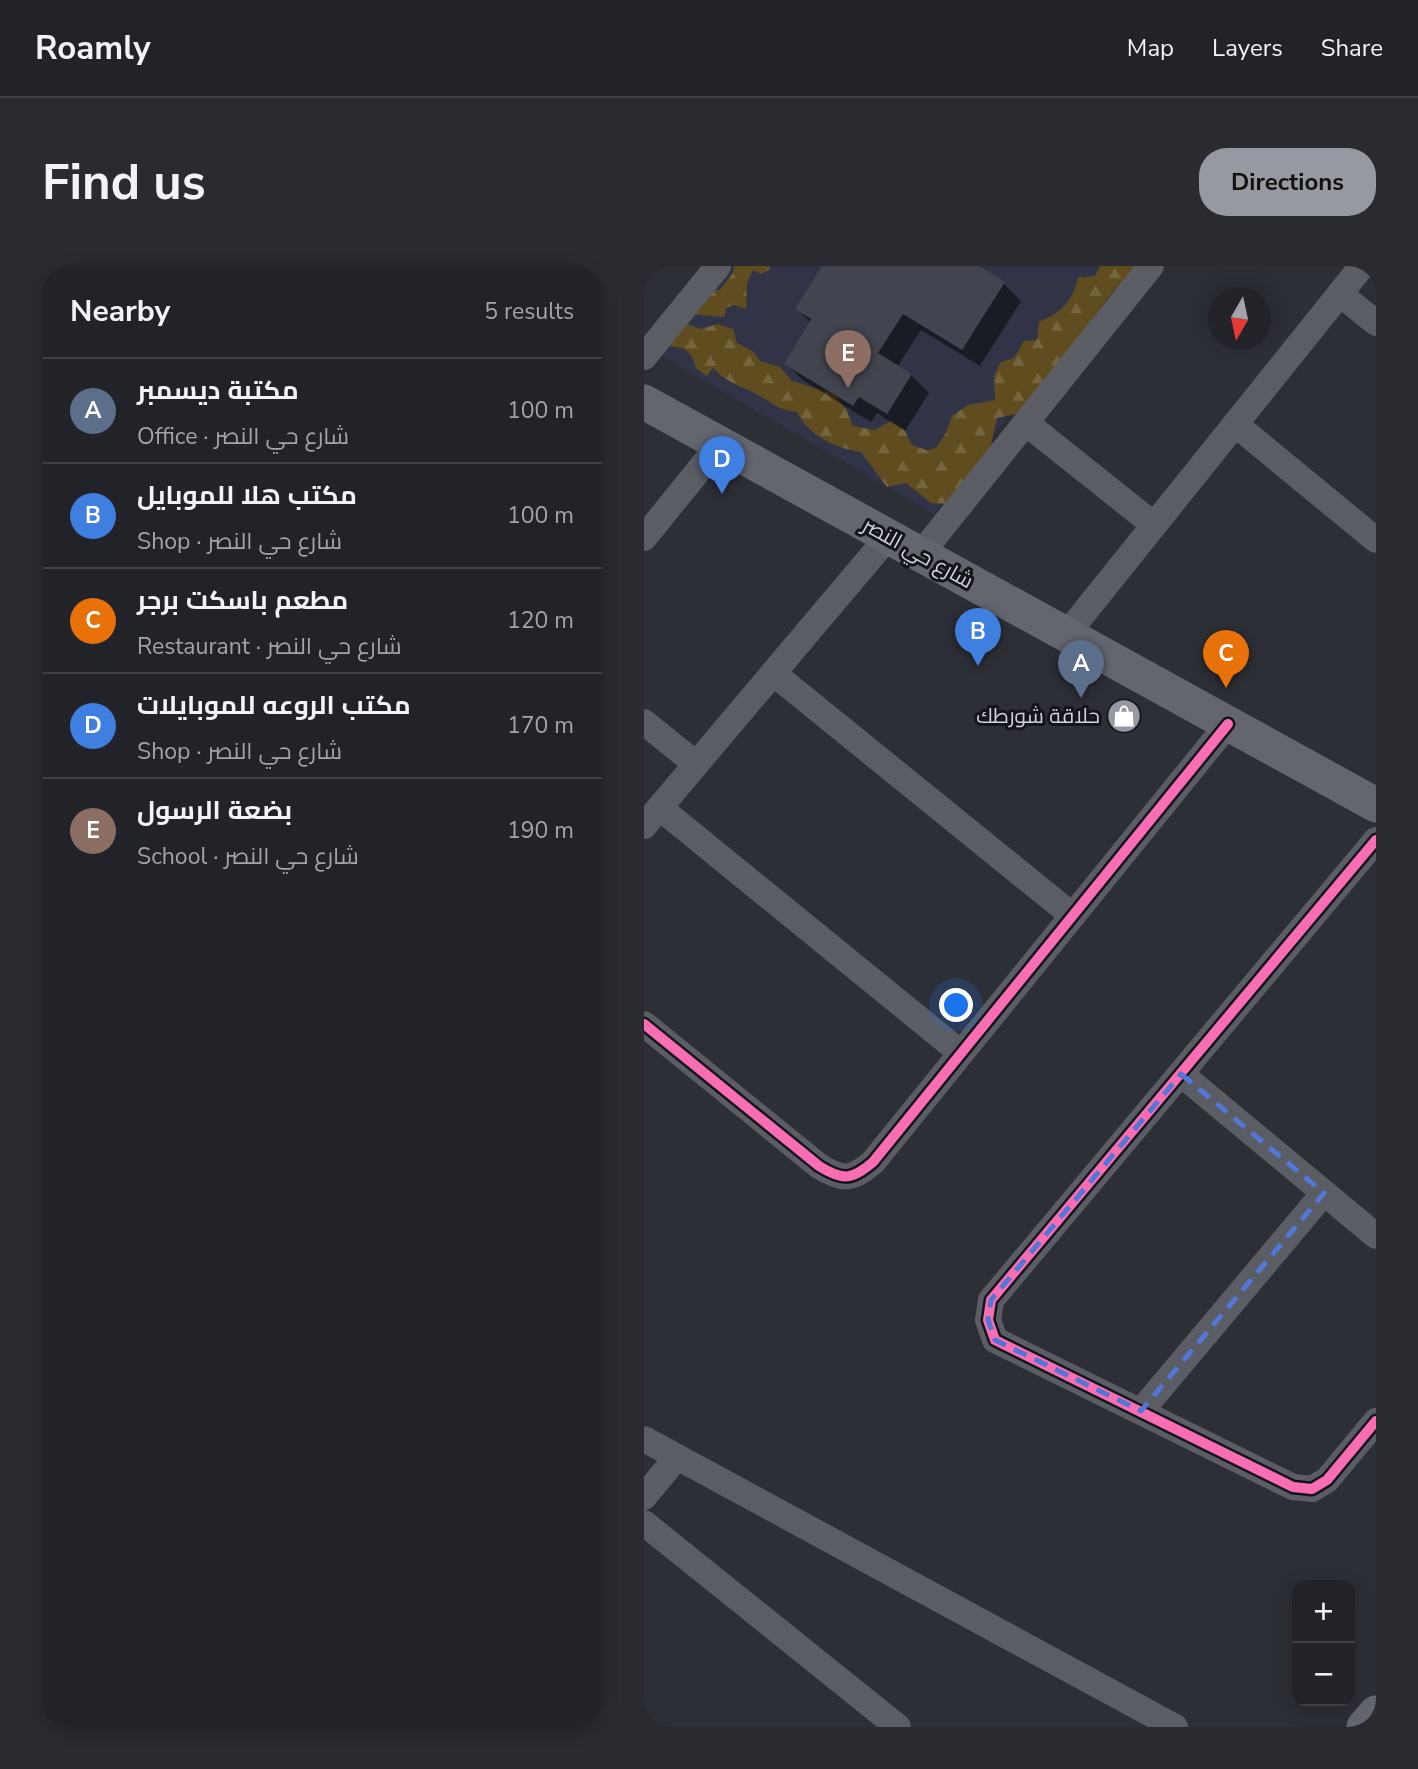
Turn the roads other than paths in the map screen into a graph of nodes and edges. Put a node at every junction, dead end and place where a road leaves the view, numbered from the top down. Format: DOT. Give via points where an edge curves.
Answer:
graph roads {
  1 [pos="718,266"];
  2 [pos="1151,266"];
  3 [pos="1362,266"];
  4 [pos="1340,294"];
  5 [pos="1376,323"];
  6 [pos="644,357"];
  7 [pos="644,402"];
  8 [pos="1026,422"];
  9 [pos="1235,424"];
  10 [pos="720,444"];
  11 [pos="1154,525"];
  12 [pos="888,537"];
  13 [pos="644,538"];
  14 [pos="1376,540"];
  15 [pos="920,555"];
  16 [pos="1066,635"];
  17 [pos="773,673"];
  18 [pos="644,722"];
  19 [pos="1228,724"];
  20 [pos="696,764"];
  21 [pos="1373,797"];
  22 [pos="652,817"];
  23 [pos="1376,840"];
  24 [pos="1073,916"];
  25 [pos="644,1024"];
  26 [pos="961,1053"];
  27 [pos="1181,1074"];
  28 [pos="1324,1193"];
  29 [pos="1376,1236"];
  30 [pos="1140,1411"];
  31 [pos="1376,1421"];
  32 [pos="644,1439"];
  33 [pos="677,1457"];
  34 [pos="644,1497"];
  35 [pos="644,1523"];
  36 [pos="1376,1713"];
  37 [pos="896,1726"];
  38 [pos="1175,1727"];
  39 [pos="1364,1727"];
  1 -- 6 [label="street"];
  2 -- 8 [label="street"];
  3 -- 4 [label="street"];
  4 -- 5 [label="street"];
  4 -- 9 [label="street"];
  7 -- 10 [label="main road, شارع حي النصر"];
  8 -- 11 [label="street"];
  8 -- 15 [label="street"];
  9 -- 11 [label="street"];
  9 -- 14 [label="street"];
  10 -- 12 [label="main road, شارع حي النصر"];
  10 -- 13 [label="street"];
  11 -- 16 [label="street"];
  12 -- 15 [label="main road, شارع حي النصر"];
  12 -- 17 [label="street"];
  15 -- 16 [label="main road, شارع حي النصر"];
  16 -- 19 [label="main road, شارع حي النصر"];
  17 -- 20 [label="street"];
  17 -- 24 [label="street"];
  18 -- 20 [label="street"];
  19 -- 21 [label="main road, شارع حي النصر"];
  19 -- 24 [label="street"];
  20 -- 22 [label="street"];
  22 -- 26 [label="street"];
  23 -- 27 [label="street"];
  24 -- 26 [label="street"];
  25 -- 26 [label="street" via="819,1166 847,1178 873,1161"];
  27 -- 28 [label="street"];
  27 -- 30 [label="street" via="991,1300 988,1320 995,1339"];
  28 -- 29 [label="street"];
  28 -- 30 [label="street"];
  30 -- 31 [label="street" via="1293,1487 1312,1489 1327,1480"];
  32 -- 33 [label="street"];
  33 -- 34 [label="street"];
  33 -- 38 [label="street"];
  35 -- 37 [label="street"];
  36 -- 39 [label="main road"];
}
